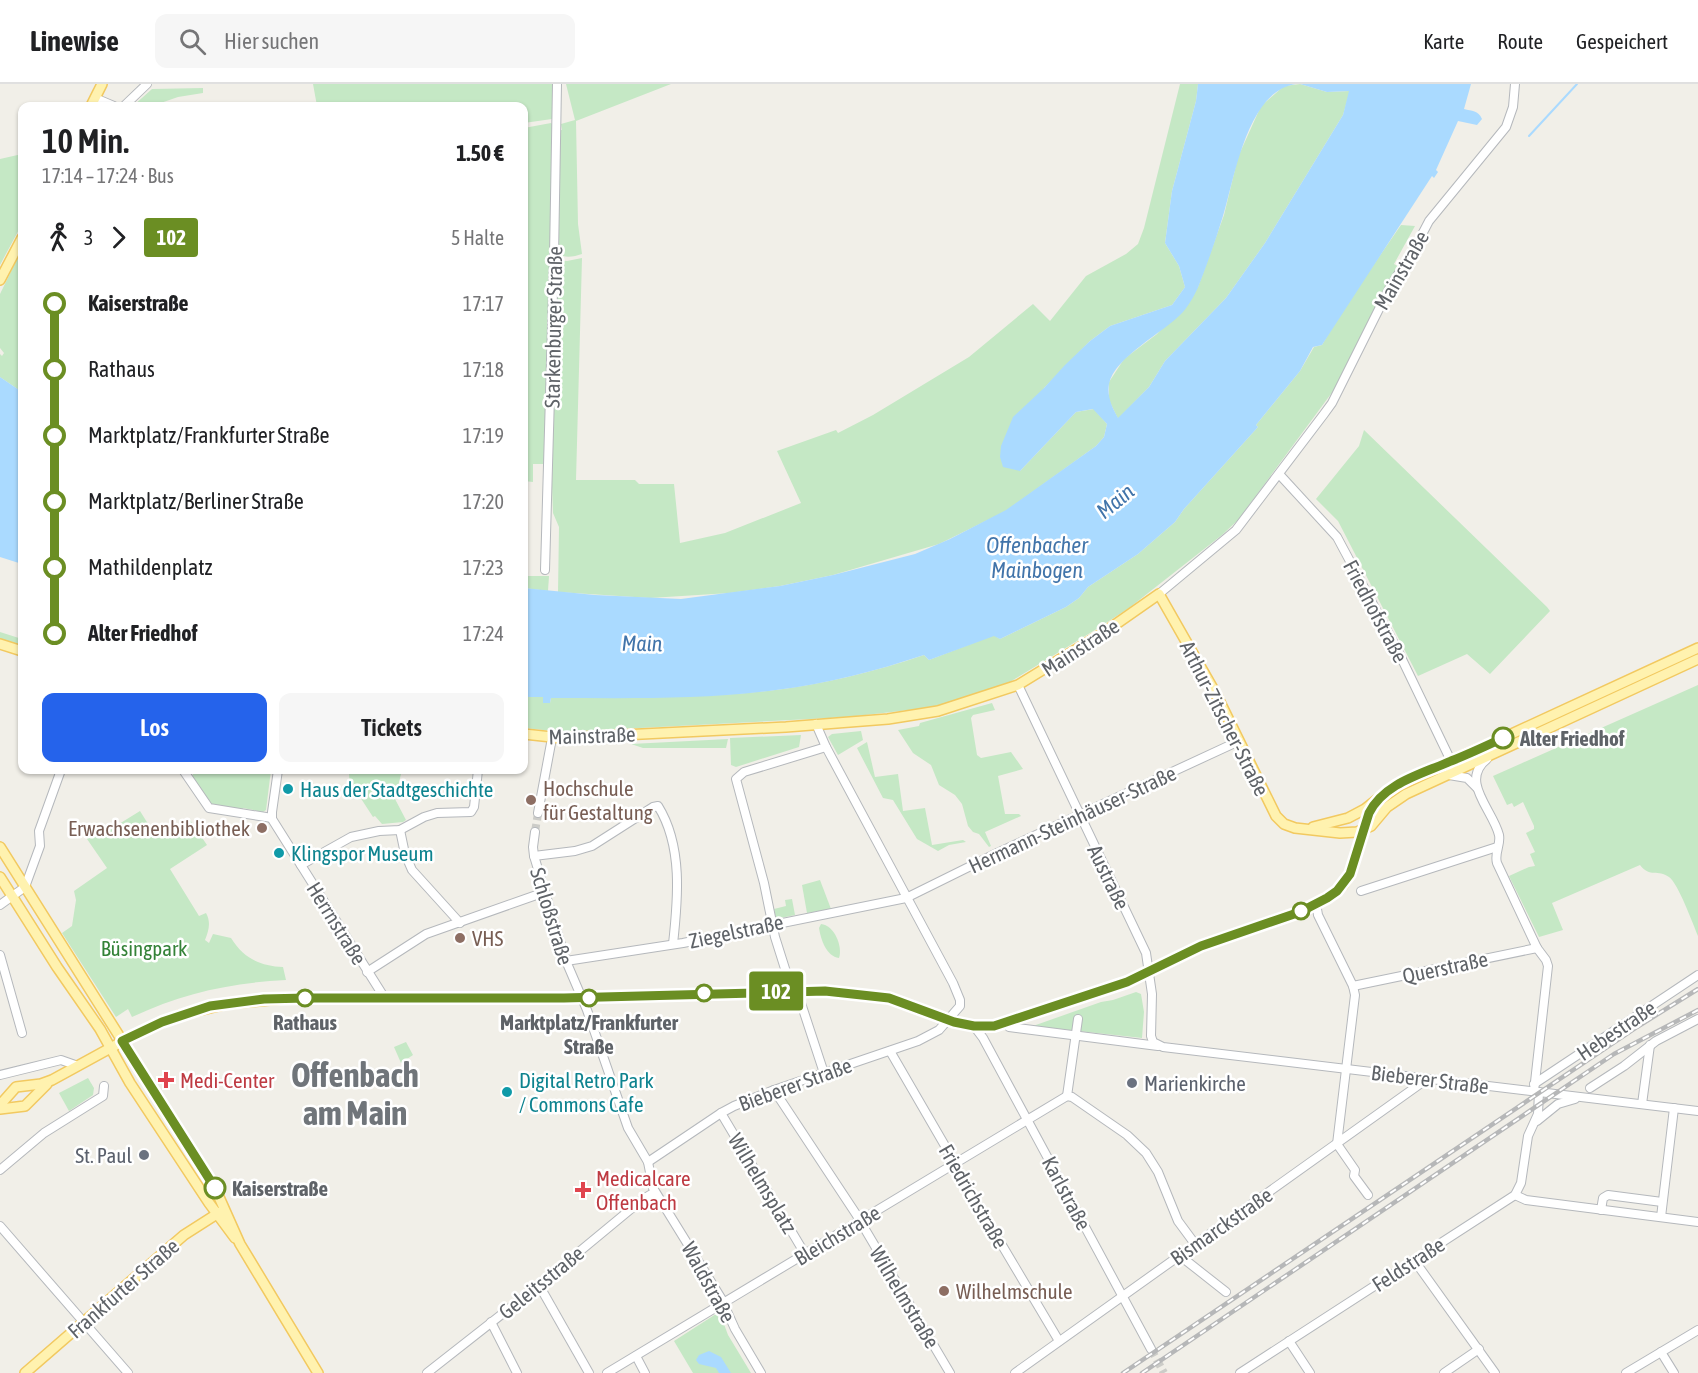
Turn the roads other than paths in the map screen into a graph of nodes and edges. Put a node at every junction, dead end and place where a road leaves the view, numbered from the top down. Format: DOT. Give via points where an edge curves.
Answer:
graph roads {
  1 [pos="102,84"];
  2 [pos="147,84"];
  3 [pos="557,84"];
  4 [pos="1515,84"];
  5 [pos="93,102"];
  6 [pos="128,102"];
  7 [pos="18,246"];
  8 [pos="0,280"];
  9 [pos="1279,474"];
  10 [pos="545,570"];
  11 [pos="1159,594"];
  12 [pos="0,644"];
  13 [pos="1698,648"];
  14 [pos="18,650"];
  15 [pos="1698,659"];
  16 [pos="1018,685"];
  17 [pos="816,724"];
  18 [pos="528,735"];
  19 [pos="552,738"];
  20 [pos="1239,741"];
  21 [pos="826,747"];
  22 [pos="1494,754"];
  23 [pos="1451,761"];
  24 [pos="60,774"];
  25 [pos="186,774"];
  26 [pos="278,774"];
  27 [pos="478,774"];
  28 [pos="1447,775"];
  29 [pos="1477,788"];
  30 [pos="1374,804"];
  31 [pos="538,813"];
  32 [pos="1080,815"];
  33 [pos="272,818"];
  34 [pos="1348,818"];
  35 [pos="1301,829"];
  36 [pos="400,830"];
  37 [pos="1363,830"];
  38 [pos="535,832"];
  39 [pos="0,847"];
  40 [pos="1497,847"];
  41 [pos="534,856"];
  42 [pos="301,865"];
  43 [pos="0,877"];
  44 [pos="25,887"];
  45 [pos="1361,891"];
  46 [pos="545,892"];
  47 [pos="12,897"];
  48 [pos="906,898"];
  49 [pos="1316,903"];
  50 [pos="0,905"];
  51 [pos="460,923"];
  52 [pos="772,923"];
  53 [pos="673,944"];
  54 [pos="1537,948"];
  55 [pos="0,955"];
  56 [pos="566,961"];
  57 [pos="367,972"];
  58 [pos="1149,972"];
  59 [pos="1698,975"];
  60 [pos="1353,986"];
  61 [pos="786,991"];
  62 [pos="797,991"];
  63 [pos="384,998"];
  64 [pos="581,998"];
  65 [pos="1077,1019"];
  66 [pos="1698,1019"];
  67 [pos="948,1020"];
  68 [pos="1007,1025"];
  69 [pos="974,1026"];
  70 [pos="994,1026"];
  71 [pos="22,1033"];
  72 [pos="1075,1037"];
  73 [pos="983,1038"];
  74 [pos="122,1041"];
  75 [pos="1650,1045"];
  76 [pos="1163,1047"];
  77 [pos="110,1049"];
  78 [pos="890,1051"];
  79 [pos="78,1066"];
  80 [pos="1346,1070"];
  81 [pos="824,1073"];
  82 [pos="0,1075"];
  83 [pos="1427,1079"];
  84 [pos="52,1080"];
  85 [pos="104,1086"];
  86 [pos="1590,1088"];
  87 [pos="1535,1089"];
  88 [pos="774,1090"];
  89 [pos="1067,1096"];
  90 [pos="1586,1098"];
  91 [pos="1642,1104"];
  92 [pos="0,1107"];
  93 [pos="1674,1108"];
  94 [pos="1698,1111"];
  95 [pos="721,1113"];
  96 [pos="1027,1119"];
  97 [pos="1533,1126"];
  98 [pos="1336,1144"];
  99 [pos="189,1148"];
  100 [pos="178,1155"];
  101 [pos="648,1162"];
  102 [pos="955,1163"];
  103 [pos="0,1170"];
  104 [pos="655,1192"];
  105 [pos="1368,1195"];
  106 [pos="1515,1195"];
  107 [pos="1662,1202"];
  108 [pos="227,1208"];
  109 [pos="1601,1210"];
  110 [pos="216,1214"];
  111 [pos="1661,1217"];
  112 [pos="860,1222"];
  113 [pos="1698,1222"];
  114 [pos="0,1226"];
  115 [pos="240,1244"];
  116 [pos="1195,1244"];
  117 [pos="805,1254"];
  118 [pos="1179,1255"];
  119 [pos="1414,1260"];
  120 [pos="539,1285"];
  121 [pos="1226,1292"];
  122 [pos="1123,1296"];
  123 [pos="724,1304"];
  124 [pos="84,1322"];
  125 [pos="491,1322"];
  126 [pos="1698,1330"];
  127 [pos="1059,1341"];
  128 [pos="1289,1341"];
  129 [pos="1151,1349"];
  130 [pos="1479,1349"];
  131 [pos="1661,1352"];
  132 [pos="636,1356"];
  133 [pos="25,1373"];
  134 [pos="128,1373"];
  135 [pos="318,1373"];
  136 [pos="428,1373"];
  137 [pos="518,1373"];
  138 [pos="590,1373"];
  139 [pos="607,1373"];
  140 [pos="645,1373"];
  141 [pos="762,1373"];
  142 [pos="950,1373"];
  143 [pos="1015,1373"];
  144 [pos="1240,1373"];
  145 [pos="1310,1373"];
  146 [pos="1444,1373"];
  147 [pos="1496,1373"];
  148 [pos="1626,1373"];
  149 [pos="1674,1373"];
  1 -- 5 [label="main road"];
  2 -- 6 [label="street"];
  3 -- 10 [label="street, Starkenburger Straße"];
  4 -- 9 [label="street, Mainstraße" via="1506,127 1436,211 1389,289 1332,403"];
  7 -- 8 [label="main road"];
  9 -- 11 [label="street, Mainstraße" via="1231,535"];
  9 -- 23 [label="street, Friedhofstraße" via="1337,537"];
  11 -- 16 [label="main road, Mainstraße"];
  11 -- 20 [label="main road, Arthur-Zitscher-Straße"];
  12 -- 14 [label="main road"];
  13 -- 23 [label="main road"];
  15 -- 22 [label="main road"];
  16 -- 17 [label="main road, Mainstraße" via="914,716"];
  16 -- 32 [label="street, Austraße"];
  17 -- 19 [label="main road, Mainstraße"];
  17 -- 21 [label="street"];
  18 -- 19 [label="main road, Mainstraße"];
  19 -- 31 [label="street"];
  20 -- 32 [label="street, Hermann-Steinhäuser-Straße"];
  20 -- 35 [label="main road, Arthur-Zitscher-Straße" via="1276,816"];
  21 -- 48 [label="street"];
  21 -- 52 [label="street" via="739,774 736,779"];
  22 -- 28 [label="main road"];
  22 -- 29 [label="street" via="1475,774"];
  23 -- 30 [label="main road" via="1408,779"];
  24 -- 44 [label="street"];
  25 -- 33 [label="street" via="209,808"];
  26 -- 33 [label="street"];
  27 -- 36 [label="street" via="471,812 431,814"];
  28 -- 29 [label="street" via="1467,778"];
  28 -- 37 [label="main road" via="1395,800"];
  29 -- 40 [label="street" via="1498,834"];
  30 -- 34 [label="main road"];
  30 -- 37 [label="main road"];
  32 -- 48 [label="street, Hermann-Steinhäuser-Straße"];
  32 -- 58 [label="street, Austraße" via="1146,953"];
  33 -- 42 [label="street, Herrnstraße"];
  34 -- 35 [label="main road"];
  34 -- 37 [label="main road"];
  35 -- 37 [label="main road, Arthur-Zitscher-Straße" via="1340,833"];
  36 -- 42 [label="street" via="351,837"];
  36 -- 51 [label="street" via="412,870"];
  37 -- 49 [label="main road" via="1346,880 1337,891"];
  38 -- 41 [label="street, Schloßstraße"];
  39 -- 44 [label="main road"];
  40 -- 45 [label="street"];
  40 -- 54 [label="street" via="1497,863"];
  41 -- 46 [label="street, Schloßstraße"];
  41 -- 53 [label="street" via="588,848 658,806 671,837 677,876"];
  42 -- 57 [label="street, Herrnstraße"];
  43 -- 47 [label="main road"];
  44 -- 47 [label="street"];
  44 -- 74 [label="main road"];
  46 -- 51 [label="street"];
  46 -- 56 [label="street, Schloßstraße"];
  47 -- 50 [label="street"];
  47 -- 77 [label="main road"];
  48 -- 52 [label="street, Ziegelstraße"];
  48 -- 67 [label="street" via="959,997 958,1009"];
  49 -- 58 [label="main road" via="1201,946"];
  49 -- 60 [label="street" via="1318,915"];
  51 -- 57 [label="street" via="426,934"];
  52 -- 53 [label="street, Ziegelstraße"];
  52 -- 61 [label="street" via="787,975"];
  53 -- 56 [label="street, Ziegelstraße"];
  54 -- 60 [label="street, Querstraße"];
  54 -- 87 [label="street" via="1548,970"];
  55 -- 71 [label="street"];
  56 -- 64 [label="street, Schloßstraße"];
  57 -- 63 [label="street, Herrnstraße"];
  58 -- 68 [label="main road"];
  58 -- 76 [label="street" via="1153,1004 1151,1039"];
  59 -- 87 [label="street, Hebestraße"];
  60 -- 80 [label="street"];
  61 -- 62 [label="main road, Bieberer Straße"];
  61 -- 64 [label="main road, Bieberer Straße"];
  62 -- 67 [label="main road, Bieberer Straße" via="876,996"];
  62 -- 81 [label="street"];
  63 -- 64 [label="main road, Bieberer Straße"];
  63 -- 74 [label="main road, Bieberer Straße" via="291,998 227,1004 162,1022"];
  64 -- 101 [label="street, Schloßstraße" via="628,1128"];
  65 -- 72 [label="street"];
  66 -- 75 [label="street"];
  67 -- 69 [label="main road, Bieberer Straße"];
  67 -- 78 [label="street, Bieberer Straße" via="935,1034"];
  68 -- 70 [label="main road, Bieberer Straße"];
  68 -- 72 [label="street, Bieberer Straße"];
  69 -- 70 [label="main road, Bieberer Straße"];
  69 -- 73 [label="street, Karlstraße"];
  70 -- 73 [label="street" via="984,1031"];
  72 -- 76 [label="street, Bieberer Straße"];
  72 -- 89 [label="street"];
  73 -- 96 [label="street, Karlstraße"];
  74 -- 77 [label="main road, Bieberer Straße"];
  74 -- 99 [label="main road"];
  75 -- 86 [label="street"];
  75 -- 91 [label="street"];
  76 -- 80 [label="street, Bieberer Straße"];
  77 -- 79 [label="main road, Bieberer Straße"];
  77 -- 100 [label="main road"];
  78 -- 81 [label="street, Bieberer Straße"];
  78 -- 102 [label="street, Friedrichstraße"];
  79 -- 82 [label="street" via="62,1060"];
  79 -- 84 [label="main road, Bieberer Straße"];
  80 -- 83 [label="street, Bieberer Straße"];
  80 -- 98 [label="street"];
  81 -- 88 [label="street, Bieberer Straße"];
  83 -- 87 [label="street, Bieberer Straße"];
  83 -- 98 [label="street, Bismarckstraße"];
  84 -- 92 [label="main road" via="26,1106"];
  84 -- 92 [label="main road" via="19,1085"];
  85 -- 103 [label="street" via="103,1096 44,1132"];
  87 -- 90 [label="street, Bieberer Straße"];
  87 -- 97 [label="street" via="1538,1114"];
  88 -- 95 [label="street, Bieberer Straße"];
  88 -- 112 [label="street"];
  89 -- 96 [label="street, Bleichstraße"];
  89 -- 116 [label="street" via="1127,1135 1146,1153 1178,1221"];
  90 -- 91 [label="street, Bieberer Straße"];
  90 -- 97 [label="street" via="1558,1104"];
  91 -- 93 [label="street, Bieberer Straße"];
  93 -- 94 [label="street, Bieberer Straße"];
  93 -- 107 [label="street"];
  95 -- 101 [label="street, Bieberer Straße"];
  95 -- 117 [label="street, Wilhelmsplatz"];
  96 -- 102 [label="street, Bleichstraße"];
  96 -- 122 [label="street, Karlstraße"];
  97 -- 106 [label="street"];
  98 -- 105 [label="street"];
  98 -- 116 [label="street, Bismarckstraße"];
  99 -- 100 [label="main road"];
  99 -- 108 [label="main road"];
  100 -- 110 [label="main road"];
  101 -- 104 [label="street, Waldstraße"];
  102 -- 112 [label="street, Bleichstraße"];
  102 -- 127 [label="street, Friedrichstraße"];
  104 -- 120 [label="street, Geleitsstraße"];
  104 -- 123 [label="street, Waldstraße"];
  106 -- 109 [label="street" via="1526,1200"];
  106 -- 119 [label="street, Feldstraße"];
  107 -- 109 [label="street" via="1608,1195 1603,1198"];
  107 -- 111 [label="street"];
  108 -- 110 [label="main road, Frankfurter Straße"];
  108 -- 115 [label="main road"];
  109 -- 111 [label="street"];
  110 -- 115 [label="main road"];
  110 -- 124 [label="main road, Frankfurter Straße" via="184,1235"];
  111 -- 113 [label="street"];
  112 -- 117 [label="street, Bleichstraße"];
  112 -- 142 [label="street, Wilhelmstraße"];
  114 -- 124 [label="street"];
  115 -- 135 [label="main road"];
  116 -- 118 [label="street, Bismarckstraße"];
  117 -- 123 [label="street, Bleichstraße"];
  118 -- 121 [label="street"];
  118 -- 122 [label="street, Bismarckstraße"];
  119 -- 128 [label="street, Feldstraße"];
  119 -- 130 [label="street"];
  120 -- 125 [label="street, Geleitsstraße"];
  120 -- 138 [label="street"];
  122 -- 127 [label="street, Bismarckstraße"];
  122 -- 129 [label="street, Karlstraße"];
  123 -- 132 [label="street, Bleichstraße"];
  123 -- 141 [label="street, Waldstraße"];
  124 -- 133 [label="main road, Frankfurter Straße"];
  124 -- 134 [label="street"];
  125 -- 136 [label="street, Geleitsstraße"];
  125 -- 137 [label="street"];
  126 -- 131 [label="street"];
  127 -- 143 [label="street, Bismarckstraße"];
  128 -- 144 [label="street, Feldstraße"];
  128 -- 145 [label="street"];
  130 -- 146 [label="street"];
  130 -- 147 [label="street"];
  131 -- 148 [label="street"];
  131 -- 149 [label="street"];
  132 -- 139 [label="street, Bleichstraße"];
  132 -- 140 [label="street"];
}
